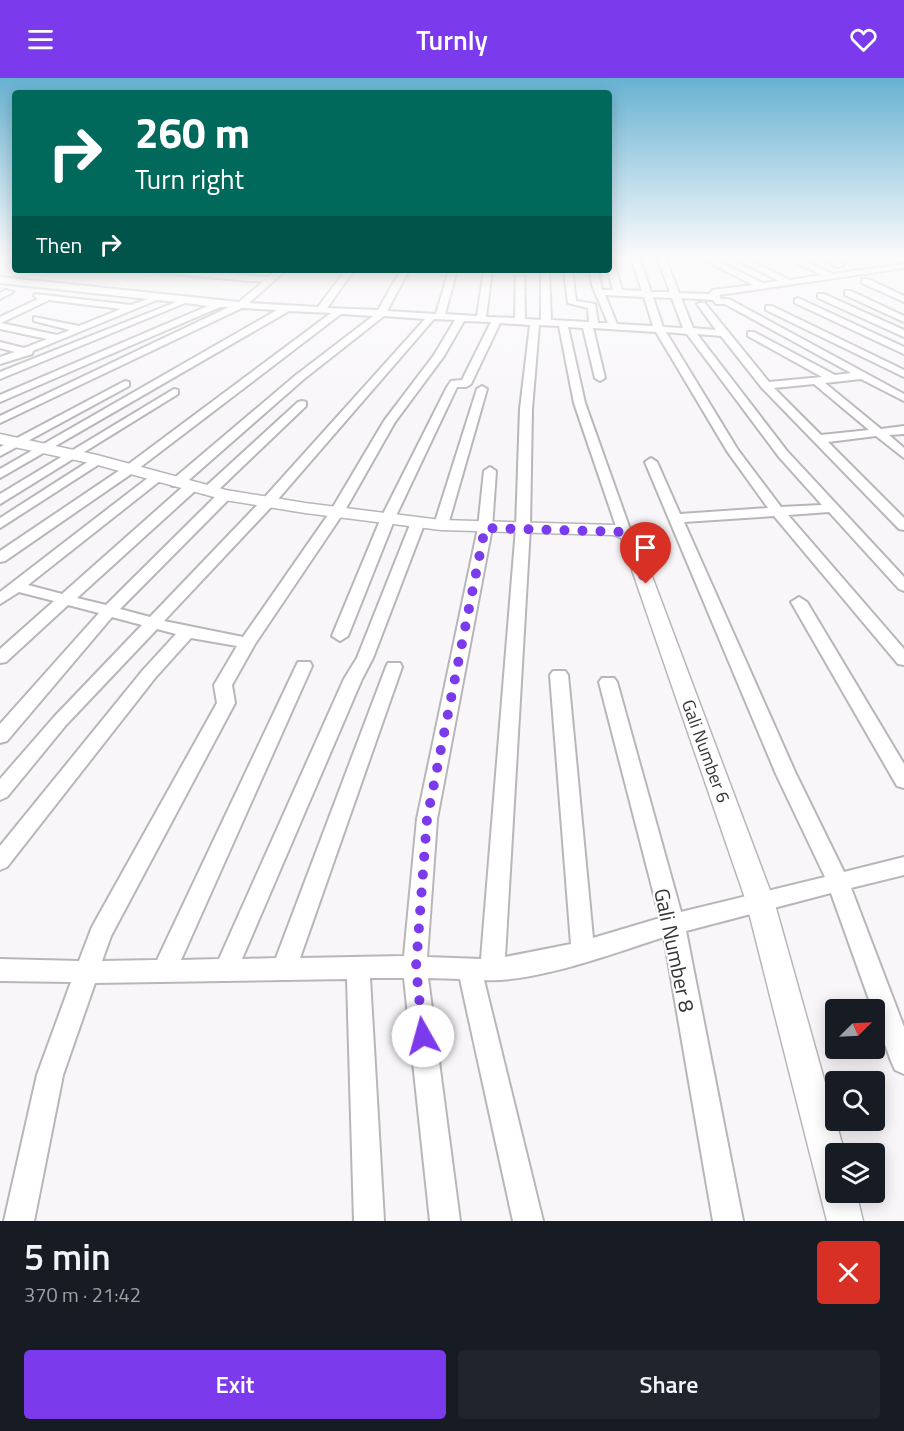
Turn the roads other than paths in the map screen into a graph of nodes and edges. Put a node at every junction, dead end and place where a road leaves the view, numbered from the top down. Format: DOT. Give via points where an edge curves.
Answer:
graph roads {
  1 [pos="21,310"];
  2 [pos="129,310"];
  3 [pos="164,310"];
  4 [pos="204,310"];
  5 [pos="219,310"];
  6 [pos="283,310"];
  7 [pos="313,310"];
  8 [pos="383,310"];
  9 [pos="438,310"];
  10 [pos="482,310"];
  11 [pos="520,310"];
  12 [pos="542,310"];
  13 [pos="592,310"];
  14 [pos="607,310"];
  15 [pos="654,310"];
  16 [pos="682,310"];
  17 [pos="706,310"];
  18 [pos="742,310"];
  19 [pos="774,310"];
  20 [pos="818,310"];
  21 [pos="852,310"];
  22 [pos="885,310"];
  23 [pos="320,311"];
  24 [pos="338,312"];
  25 [pos="381,314"];
  26 [pos="436,317"];
  27 [pos="37,319"];
  28 [pos="460,319"];
  29 [pos="904,319"];
  30 [pos="481,320"];
  31 [pos="0,321"];
  32 [pos="496,321"];
  33 [pos="520,322"];
  34 [pos="541,323"];
  35 [pos="562,324"];
  36 [pos="590,325"];
  37 [pos="0,326"];
  38 [pos="614,327"];
  39 [pos="80,329"];
  40 [pos="660,329"];
  41 [pos="690,331"];
  42 [pos="724,333"];
  43 [pos="751,334"];
  44 [pos="904,334"];
  45 [pos="58,338"];
  46 [pos="0,345"];
  47 [pos="26,351"];
  48 [pos="904,351"];
  49 [pos="46,358"];
  50 [pos="0,361"];
  51 [pos="74,368"];
  52 [pos="901,370"];
  53 [pos="864,375"];
  54 [pos="0,376"];
  55 [pos="600,378"];
  56 [pos="837,380"];
  57 [pos="818,382"];
  58 [pos="125,384"];
  59 [pos="766,386"];
  60 [pos="482,389"];
  61 [pos="174,392"];
  62 [pos="0,399"];
  63 [pos="904,399"];
  64 [pos="302,404"];
  65 [pos="0,420"];
  66 [pos="904,430"];
  67 [pos="879,433"];
  68 [pos="8,440"];
  69 [pos="819,440"];
  70 [pos="42,448"];
  71 [pos="0,452"];
  72 [pos="904,454"];
  73 [pos="74,456"];
  74 [pos="97,460"];
  75 [pos="651,462"];
  76 [pos="130,469"];
  77 [pos="490,471"];
  78 [pos="0,474"];
  79 [pos="157,477"];
  80 [pos="184,485"];
  81 [pos="217,493"];
  82 [pos="0,500"];
  83 [pos="268,502"];
  84 [pos="831,508"];
  85 [pos="337,512"];
  86 [pos="778,512"];
  87 [pos="388,518"];
  88 [pos="676,519"];
  89 [pos="418,522"];
  90 [pos="0,524"];
  91 [pos="441,525"];
  92 [pos="904,526"];
  93 [pos="485,528"];
  94 [pos="523,528"];
  95 [pos="624,532"];
  96 [pos="0,558"];
  97 [pos="15,586"];
  98 [pos="904,586"];
  99 [pos="0,599"];
  100 [pos="64,600"];
  101 [pos="799,602"];
  102 [pos="109,611"];
  103 [pos="153,623"];
  104 [pos="187,632"];
  105 [pos="340,636"];
  106 [pos="247,643"];
  107 [pos="0,658"];
  108 [pos="904,660"];
  109 [pos="304,666"];
  110 [pos="394,667"];
  111 [pos="559,675"];
  112 [pos="608,682"];
  113 [pos="0,736"];
  114 [pos="904,781"];
  115 [pos="0,792"];
  116 [pos="0,861"];
  117 [pos="904,866"];
  118 [pos="838,882"];
  119 [pos="760,901"];
  120 [pos="672,924"];
  121 [pos="589,950"];
  122 [pos="358,967"];
  123 [pos="416,967"];
  124 [pos="284,969"];
  125 [pos="480,969"];
  126 [pos="0,970"];
  127 [pos="164,971"];
  128 [pos="225,971"];
  129 [pos="88,972"];
  130 [pos="904,1061"];
  131 [pos="825,1143"];
  132 [pos="841,1203"];
  133 [pos="20,1221"];
  134 [pos="369,1221"];
  135 [pos="445,1221"];
  136 [pos="528,1221"];
  137 [pos="728,1221"];
  138 [pos="845,1221"];
  1 -- 31 [label="street"];
  2 -- 39 [label="street"];
  3 -- 49 [label="street"];
  4 -- 51 [label="street"];
  5 -- 65 [label="street"];
  6 -- 70 [label="street"];
  7 -- 23 [label="street"];
  8 -- 25 [label="street"];
  9 -- 26 [label="street"];
  10 -- 30 [label="street"];
  11 -- 33 [label="street"];
  12 -- 34 [label="street"];
  13 -- 36 [label="street"];
  14 -- 38 [label="street"];
  15 -- 40 [label="street"];
  16 -- 41 [label="street"];
  17 -- 42 [label="street"];
  18 -- 53 [label="street"];
  19 -- 52 [label="street"];
  20 -- 48 [label="street"];
  21 -- 44 [label="street"];
  22 -- 29 [label="street"];
  23 -- 24 [label="street"];
  24 -- 25 [label="street"];
  24 -- 76 [label="street"];
  25 -- 26 [label="street"];
  25 -- 80 [label="street" via="300,377"];
  26 -- 28 [label="street"];
  26 -- 83 [label="street"];
  27 -- 39 [label="street"];
  28 -- 30 [label="street"];
  28 -- 85 [label="street" via="439,356 390,422"];
  30 -- 32 [label="street"];
  32 -- 33 [label="street"];
  32 -- 87 [label="street" via="466,384 452,387"];
  33 -- 34 [label="street"];
  34 -- 35 [label="street"];
  34 -- 94 [label="street" via="526,409"];
  35 -- 36 [label="street"];
  35 -- 95 [label="street, Gali Number 6" via="566,353 588,430"];
  36 -- 38 [label="street"];
  36 -- 55 [label="street"];
  37 -- 45 [label="street"];
  38 -- 40 [label="street"];
  39 -- 45 [label="street"];
  40 -- 41 [label="street"];
  40 -- 86 [label="street" via="733,451"];
  41 -- 42 [label="street"];
  41 -- 84 [label="street" via="783,454"];
  42 -- 59 [label="street"];
  43 -- 56 [label="street"];
  45 -- 47 [label="street"];
  46 -- 47 [label="street"];
  47 -- 49 [label="street"];
  47 -- 50 [label="street"];
  49 -- 51 [label="street"];
  49 -- 54 [label="street"];
  51 -- 62 [label="street"];
  52 -- 53 [label="street"];
  53 -- 56 [label="street"];
  53 -- 63 [label="street"];
  56 -- 57 [label="street"];
  57 -- 59 [label="street"];
  57 -- 67 [label="street"];
  58 -- 68 [label="street"];
  59 -- 69 [label="street"];
  60 -- 91 [label="street"];
  61 -- 73 [label="street"];
  64 -- 81 [label="street"];
  66 -- 67 [label="street"];
  67 -- 69 [label="street"];
  67 -- 72 [label="street"];
  68 -- 70 [label="street"];
  68 -- 71 [label="street"];
  69 -- 92 [label="street"];
  70 -- 73 [label="street"];
  70 -- 78 [label="street"];
  73 -- 74 [label="street"];
  73 -- 82 [label="street"];
  74 -- 76 [label="street"];
  74 -- 90 [label="street"];
  75 -- 88 [label="street"];
  76 -- 79 [label="street"];
  76 -- 96 [label="street"];
  77 -- 93 [label="street"];
  79 -- 80 [label="street"];
  79 -- 97 [label="street"];
  80 -- 81 [label="street"];
  80 -- 100 [label="street"];
  81 -- 83 [label="street"];
  81 -- 102 [label="street"];
  83 -- 85 [label="street"];
  83 -- 103 [label="street"];
  84 -- 86 [label="street"];
  84 -- 98 [label="street"];
  85 -- 87 [label="street"];
  85 -- 106 [label="street"];
  86 -- 88 [label="street"];
  86 -- 108 [label="street"];
  87 -- 89 [label="street"];
  87 -- 105 [label="street"];
  88 -- 118 [label="street" via="786,774"];
  89 -- 91 [label="street"];
  89 -- 128 [label="street" via="365,658"];
  91 -- 93 [label="street"];
  93 -- 94 [label="street"];
  93 -- 123 [label="street" via="427,819"];
  94 -- 95 [label="street"];
  94 -- 125 [label="street"];
  95 -- 119 [label="street, Gali Number 6" via="632,540"];
  97 -- 99 [label="street"];
  97 -- 100 [label="street"];
  100 -- 102 [label="street"];
  100 -- 107 [label="street"];
  101 -- 114 [label="street"];
  102 -- 103 [label="street"];
  102 -- 113 [label="street"];
  103 -- 104 [label="street"];
  103 -- 115 [label="street" via="60,721"];
  104 -- 106 [label="street"];
  104 -- 116 [label="street"];
  106 -- 129 [label="street" via="223,685 224,707 100,934"];
  109 -- 127 [label="street"];
  110 -- 124 [label="street"];
  111 -- 121 [label="street" via="582,943"];
  112 -- 120 [label="street, Gali Number 8"];
  117 -- 118 [label="street"];
  118 -- 119 [label="street"];
  118 -- 130 [label="street"];
  119 -- 120 [label="street"];
  119 -- 131 [label="street, Gali Number 6"];
  120 -- 121 [label="street"];
  120 -- 137 [label="street, Gali Number 8"];
  121 -- 125 [label="street" via="536,963"];
  122 -- 123 [label="street"];
  122 -- 124 [label="street"];
  122 -- 134 [label="street"];
  123 -- 125 [label="street"];
  123 -- 135 [label="street"];
  124 -- 128 [label="street"];
  125 -- 136 [label="street"];
  126 -- 129 [label="street"];
  127 -- 128 [label="street"];
  127 -- 129 [label="street"];
  129 -- 133 [label="street" via="50,1076"];
  132 -- 138 [label="street"];
}
